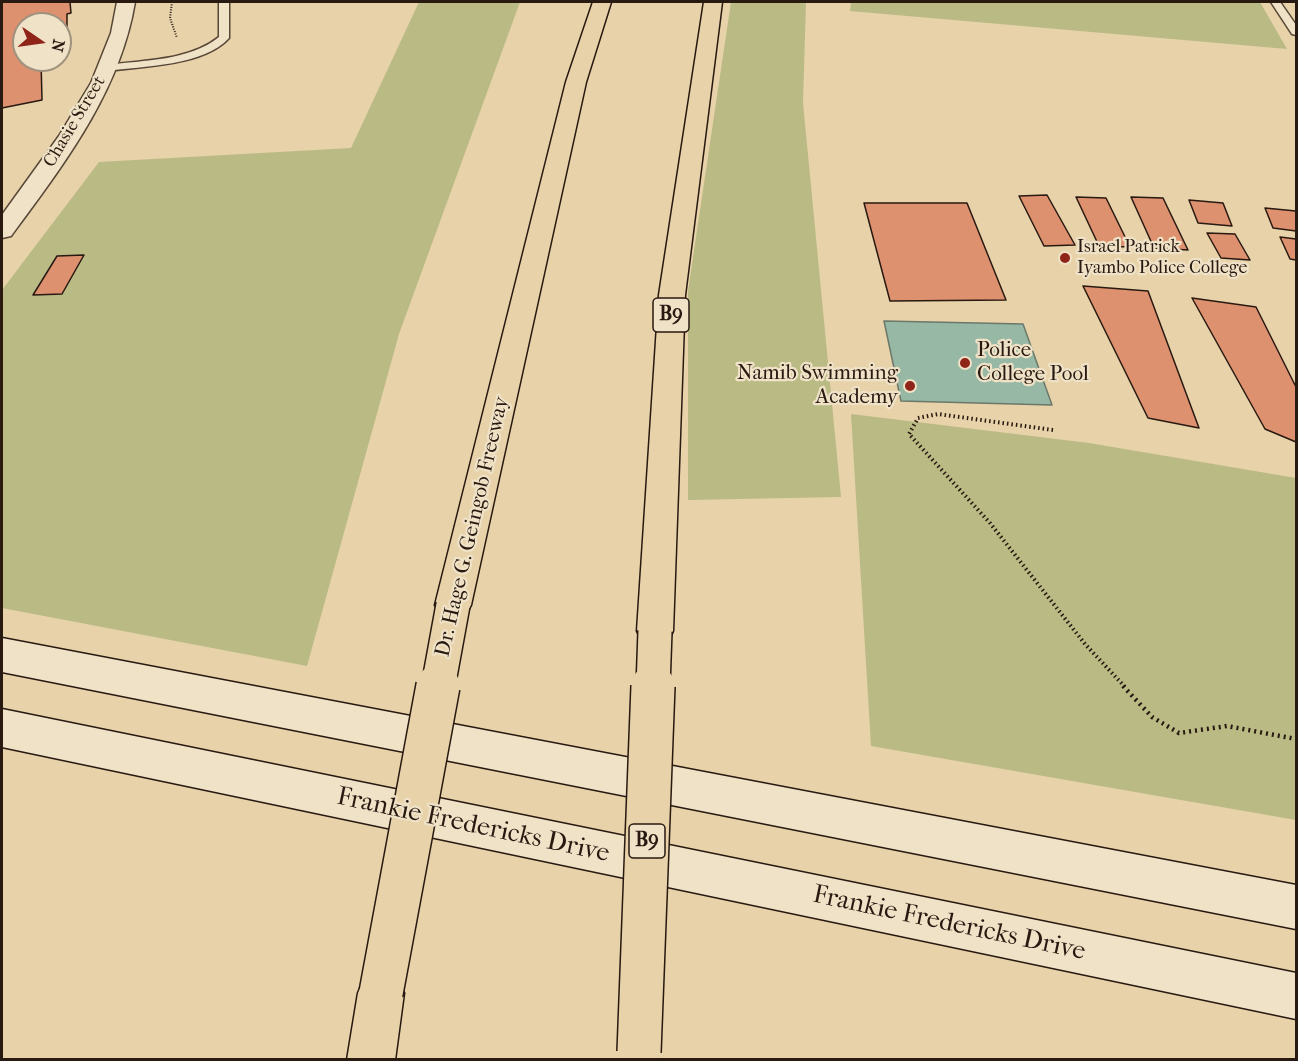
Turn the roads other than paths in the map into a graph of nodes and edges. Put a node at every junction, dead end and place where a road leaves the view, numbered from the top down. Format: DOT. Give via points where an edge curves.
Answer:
graph roads {
  1 [pos="126,2"];
  2 [pos="224,2"];
  3 [pos="713,2"];
  4 [pos="1276,2"];
  5 [pos="591,7"];
  6 [pos="1296,32"];
  7 [pos="107,68"];
  8 [pos="4,224"];
  9 [pos="2,655"];
  10 [pos="2,728"];
  11 [pos="1296,907"];
  12 [pos="1296,996"];
  13 [pos="639,1056"];
  14 [pos="370,1059"];
  1 -- 7 [label="main road, Chasie Street" via="120,34"];
  2 -- 7 [label="lane" via="224,38 218,45 192,55"];
  3 -- 13 [label="highway, B9, bridge" via="672,295"];
  4 -- 6 [label="lane"];
  5 -- 14 [label="highway, Dr. Hage G. Geingob Freeway, bridge" via="453,605"];
  7 -- 8 [label="main road, Chasie Street" via="55,156"];
  9 -- 11 [label="main road"];
  10 -- 12 [label="main road, Frankie Fredericks Drive"];
}
